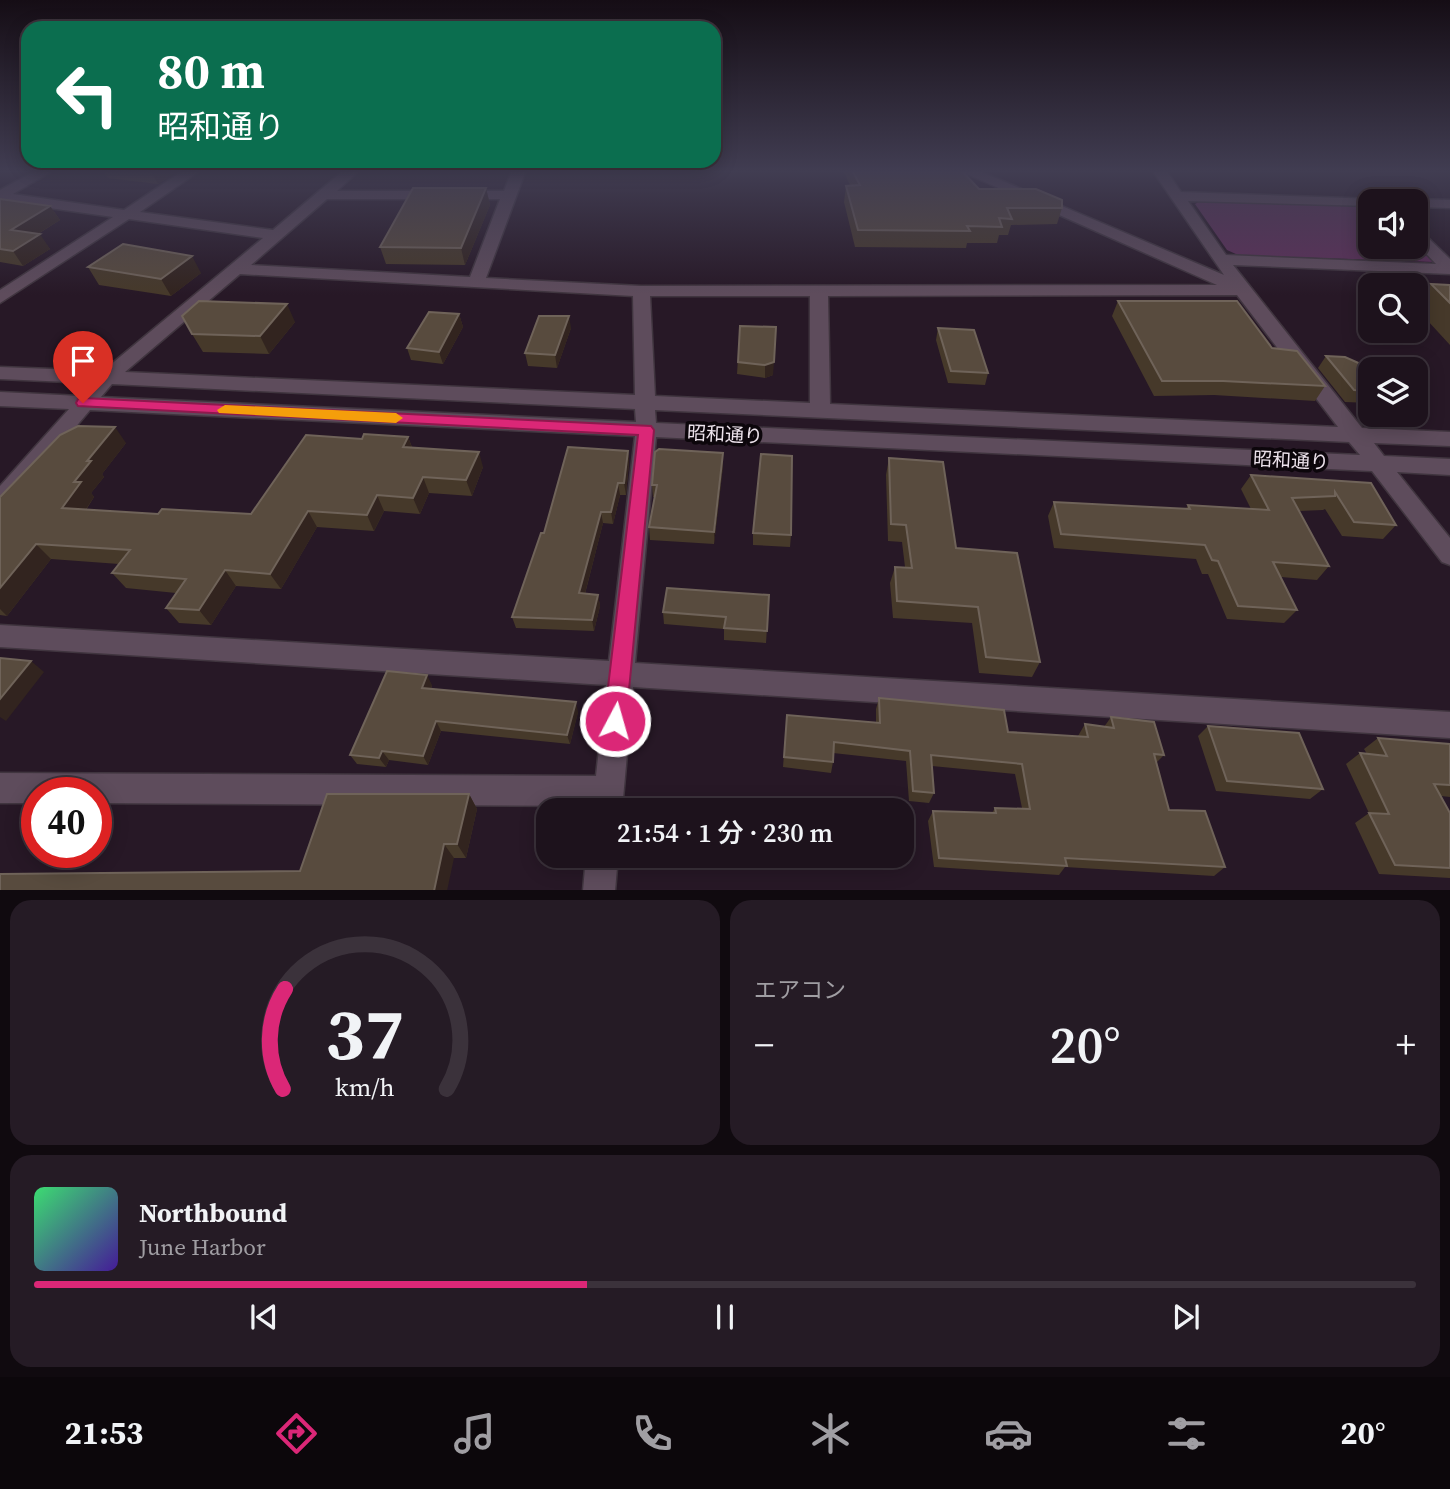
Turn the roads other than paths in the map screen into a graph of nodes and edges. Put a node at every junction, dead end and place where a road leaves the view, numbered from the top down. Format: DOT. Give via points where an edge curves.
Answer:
graph roads {
  1 [pos="103,212"];
  2 [pos="131,212"];
  3 [pos="303,212"];
  4 [pos="504,212"];
  5 [pos="1066,212"];
  6 [pos="1188,212"];
  7 [pos="126,215"];
  8 [pos="275,235"];
  9 [pos="1428,246"];
  10 [pos="1221,260"];
  11 [pos="234,269"];
  12 [pos="1450,269"];
  13 [pos="476,282"];
  14 [pos="819,289"];
  15 [pos="1242,290"];
  16 [pos="641,291"];
  17 [pos="0,298"];
  18 [pos="0,373"];
  19 [pos="107,378"];
  20 [pos="0,399"];
  21 [pos="83,403"];
  22 [pos="645,403"];
  23 [pos="820,412"];
  24 [pos="646,430"];
  25 [pos="1354,435"];
  26 [pos="1450,439"];
  27 [pos="1377,464"];
  28 [pos="1450,467"];
  29 [pos="0,501"];
  30 [pos="1450,555"];
  31 [pos="0,636"];
  32 [pos="620,674"];
  33 [pos="1450,725"];
  34 [pos="0,788"];
  35 [pos="607,798"];
  36 [pos="536,799"];
  37 [pos="601,868"];
  38 [pos="599,890"];
  1 -- 7 [label="street"];
  2 -- 7 [label="street"];
  3 -- 8 [label="street"];
  4 -- 13 [label="street"];
  5 -- 15 [label="street"];
  6 -- 10 [label="street"];
  7 -- 8 [label="street"];
  7 -- 17 [label="street"];
  8 -- 11 [label="street"];
  9 -- 12 [label="street"];
  10 -- 12 [label="street"];
  10 -- 15 [label="street"];
  11 -- 13 [label="street"];
  11 -- 19 [label="street"];
  13 -- 16 [label="street"];
  14 -- 15 [label="street"];
  14 -- 16 [label="street"];
  14 -- 23 [label="street"];
  15 -- 25 [label="street"];
  16 -- 22 [label="street"];
  18 -- 19 [label="street, 昭和通り"];
  19 -- 21 [label="street"];
  19 -- 22 [label="street, 昭和通り"];
  20 -- 21 [label="street, 昭和通り"];
  21 -- 24 [label="street, 昭和通り"];
  21 -- 29 [label="street"];
  22 -- 23 [label="street, 昭和通り"];
  22 -- 24 [label="street"];
  23 -- 25 [label="street, 昭和通り"];
  24 -- 27 [label="street, 昭和通り"];
  24 -- 32 [label="street"];
  25 -- 26 [label="street, 昭和通り"];
  25 -- 27 [label="street"];
  27 -- 28 [label="street, 昭和通り"];
  27 -- 30 [label="street"];
  31 -- 32 [label="street"];
  32 -- 33 [label="street"];
  32 -- 35 [label="street"];
  34 -- 36 [label="street"];
  37 -- 38 [label="street"];
}
